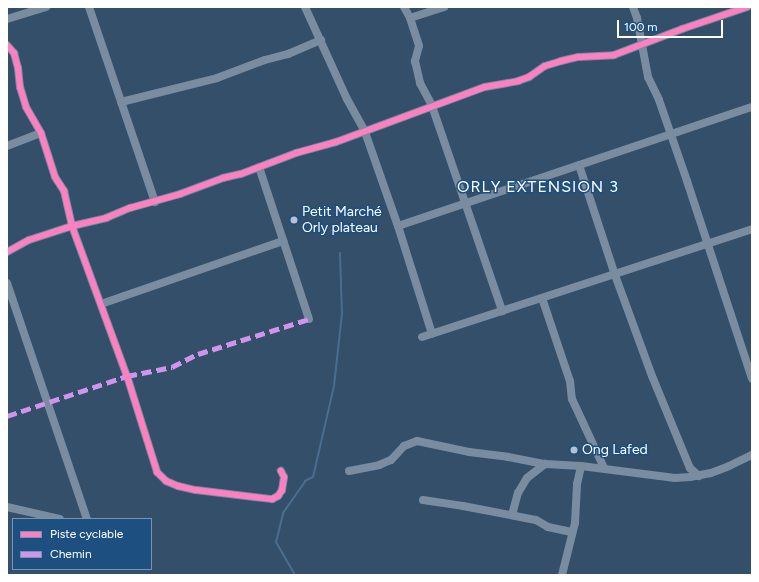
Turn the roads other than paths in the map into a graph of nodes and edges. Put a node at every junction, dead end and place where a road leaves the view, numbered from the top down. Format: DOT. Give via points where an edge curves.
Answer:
graph roads {
  1 [pos="46,7"];
  2 [pos="89,7"];
  3 [pos="306,7"];
  4 [pos="404,7"];
  5 [pos="444,7"];
  6 [pos="633,7"];
  7 [pos="748,7"];
  8 [pos="410,18"];
  9 [pos="7,19"];
  10 [pos="321,40"];
  11 [pos="7,45"];
  12 [pos="642,45"];
  13 [pos="121,102"];
  14 [pos="432,106"];
  15 [pos="752,107"];
  16 [pos="365,132"];
  17 [pos="41,133"];
  18 [pos="670,134"];
  19 [pos="7,146"];
  20 [pos="579,165"];
  21 [pos="259,167"];
  22 [pos="154,202"];
  23 [pos="465,203"];
  24 [pos="72,226"];
  25 [pos="398,226"];
  26 [pos="752,230"];
  27 [pos="283,241"];
  28 [pos="707,245"];
  29 [pos="7,252"];
  30 [pos="615,275"];
  31 [pos="7,283"];
  32 [pos="542,298"];
  33 [pos="101,304"];
  34 [pos="502,311"];
  35 [pos="309,320"];
  36 [pos="432,334"];
  37 [pos="422,337"];
  38 [pos="752,379"];
  39 [pos="752,454"];
  40 [pos="544,464"];
  41 [pos="581,466"];
  42 [pos="604,468"];
  43 [pos="281,471"];
  44 [pos="349,471"];
  45 [pos="699,476"];
  46 [pos="423,500"];
  47 [pos="7,507"];
  48 [pos="512,515"];
  49 [pos="56,518"];
  50 [pos="87,518"];
  51 [pos="571,532"];
  52 [pos="562,575"];
  1 -- 9 [label="street"];
  2 -- 13 [label="street"];
  3 -- 10 [label="street"];
  4 -- 8 [label="street"];
  5 -- 8 [label="street"];
  6 -- 12 [label="street"];
  7 -- 12 [label="street"];
  8 -- 14 [label="street" via="419,46 415,61 420,83"];
  10 -- 13 [label="street" via="217,78"];
  10 -- 16 [label="street" via="347,99"];
  11 -- 17 [label="street" via="14,53 26,107"];
  12 -- 14 [label="street" via="614,55 561,60 519,81 485,87"];
  12 -- 18 [label="street" via="648,77"];
  13 -- 22 [label="street"];
  14 -- 16 [label="street"];
  14 -- 23 [label="street"];
  15 -- 18 [label="street"];
  16 -- 21 [label="street"];
  16 -- 25 [label="street"];
  17 -- 19 [label="street"];
  17 -- 24 [label="street" via="55,177 64,191"];
  18 -- 20 [label="street"];
  18 -- 28 [label="street"];
  20 -- 23 [label="street"];
  20 -- 30 [label="street"];
  21 -- 22 [label="street"];
  21 -- 27 [label="street"];
  22 -- 24 [label="street"];
  23 -- 25 [label="street"];
  23 -- 34 [label="street"];
  24 -- 29 [label="street" via="29,240"];
  24 -- 33 [label="street"];
  25 -- 36 [label="street"];
  26 -- 28 [label="street"];
  27 -- 33 [label="street"];
  27 -- 35 [label="street"];
  28 -- 30 [label="street"];
  28 -- 38 [label="street"];
  30 -- 32 [label="street"];
  30 -- 45 [label="street" via="652,376 690,468"];
  31 -- 50 [label="street"];
  32 -- 34 [label="street"];
  32 -- 42 [label="street" via="570,380 572,399"];
  33 -- 43 [label="street" via="157,472 166,481 196,490 272,499 282,490 284,477"];
  34 -- 36 [label="street"];
  36 -- 37 [label="street"];
  39 -- 45 [label="street" via="729,466"];
  40 -- 41 [label="street"];
  40 -- 44 [label="street" via="417,441 404,446 391,460"];
  40 -- 48 [label="street" via="527,478 518,493"];
  41 -- 42 [label="street"];
  41 -- 51 [label="street" via="577,484 576,513"];
  42 -- 45 [label="street" via="675,478"];
  46 -- 48 [label="street"];
  47 -- 49 [label="street"];
  48 -- 51 [label="street"];
  51 -- 52 [label="street"];
}
